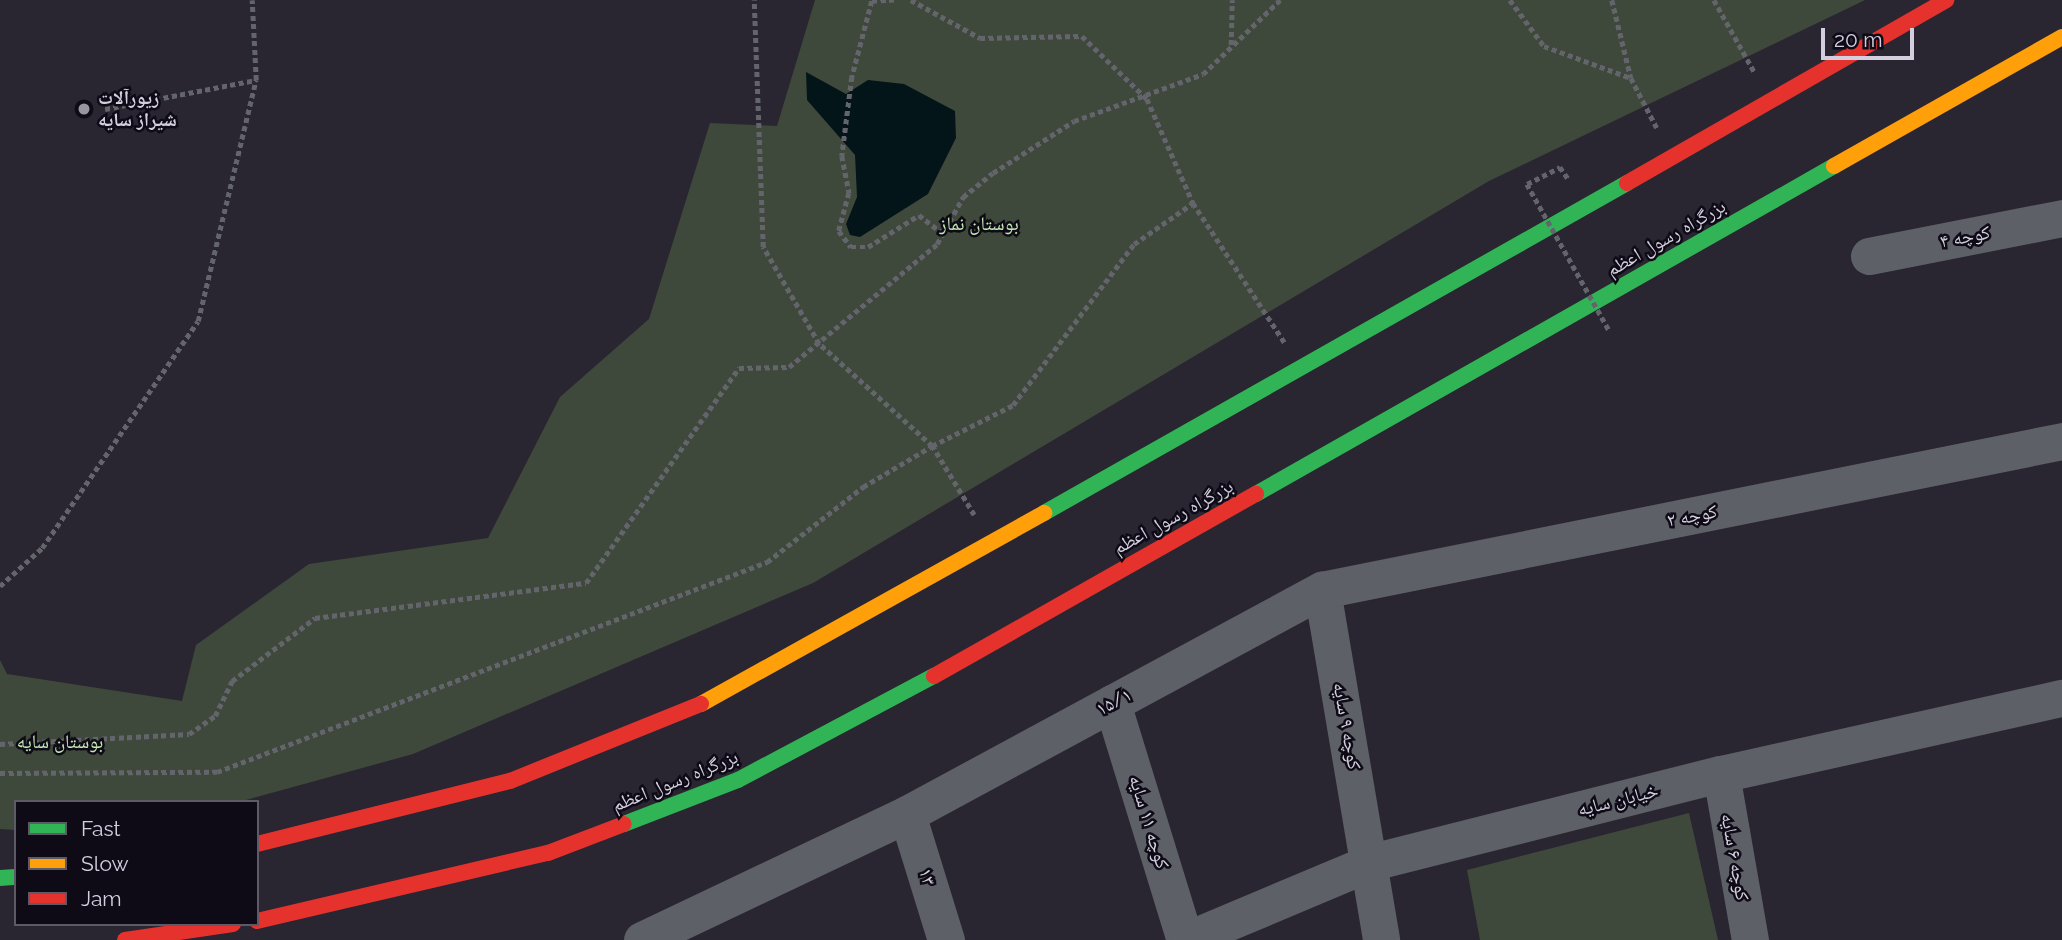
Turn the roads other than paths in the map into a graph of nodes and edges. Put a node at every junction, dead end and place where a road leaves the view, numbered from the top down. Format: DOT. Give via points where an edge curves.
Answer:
graph roads {
  1 [pos="1946,0"];
  2 [pos="2062,37"];
  3 [pos="2062,218"];
  4 [pos="1869,256"];
  5 [pos="2062,441"];
  6 [pos="1322,590"];
  7 [pos="2062,698"];
  8 [pos="1112,703"];
  9 [pos="1721,774"];
  10 [pos="907,814"];
  11 [pos="259,844"];
  12 [pos="1372,862"];
  13 [pos="259,921"];
  14 [pos="220,926"];
  15 [pos="125,940"];
  16 [pos="642,940"];
  17 [pos="946,940"];
  18 [pos="1185,940"];
  19 [pos="1381,940"];
  20 [pos="1750,940"];
  1 -- 11 [label="highway" via="1303,370 691,709 510,781"];
  2 -- 13 [label="highway, بزرگراه رسول اعظم" via="965,659 738,780 548,853"];
  3 -- 4 [label="street, کوچه ۴"];
  5 -- 6 [label="street, کوچه ۲"];
  6 -- 8 [label="street, ۱۵/۱"];
  6 -- 12 [label="street, کوچه ۹ سایه"];
  7 -- 9 [label="street, خیابان سایه"];
  8 -- 10 [label="street, ۱۵/۱"];
  8 -- 18 [label="street, کوچه ۱۱ سایه"];
  9 -- 12 [label="street, خیابان سایه"];
  9 -- 20 [label="street, کوچه ۶ سایه"];
  10 -- 16 [label="street, ۱۵/۱"];
  10 -- 17 [label="street, ۱۳"];
  12 -- 18 [label="street, خیابان سایه"];
  12 -- 19 [label="street, کوچه ۹ سایه"];
  14 -- 15 [label="highway"];
}
